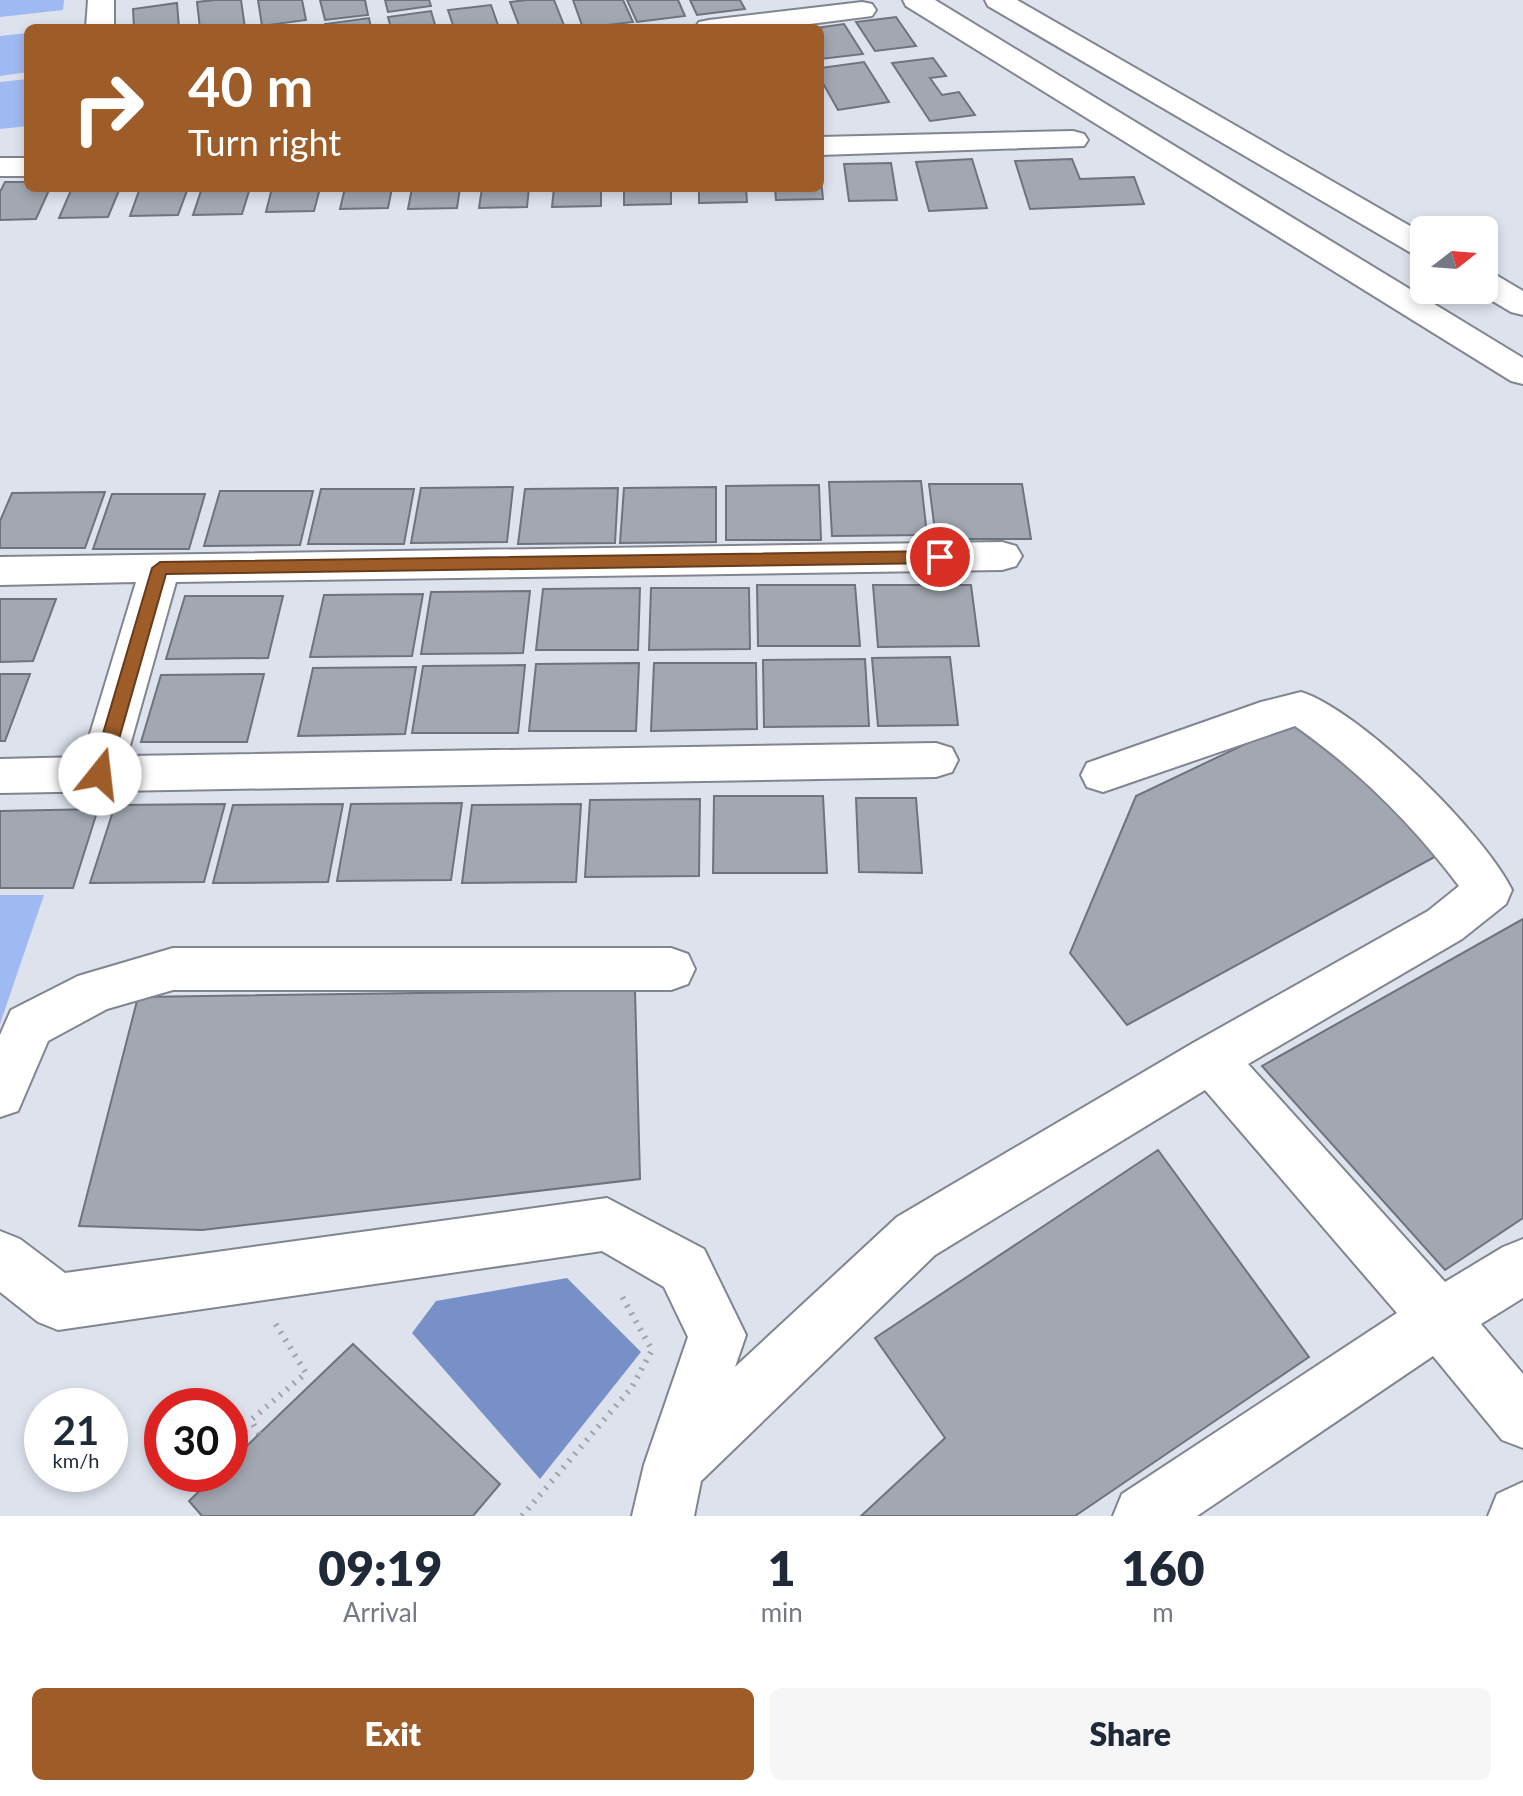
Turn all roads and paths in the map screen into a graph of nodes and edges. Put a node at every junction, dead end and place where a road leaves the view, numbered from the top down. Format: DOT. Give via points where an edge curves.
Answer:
graph roads {
  1 [pos="916,0"];
  2 [pos="998,0"];
  3 [pos="862,10"];
  4 [pos="743,24"];
  5 [pos="1073,140"];
  6 [pos="824,146"];
  7 [pos="0,167"];
  8 [pos="24,167"];
  9 [pos="1410,239"];
  10 [pos="1498,290"];
  11 [pos="1523,305"];
  12 [pos="1523,373"];
  13 [pos="1002,556"];
  14 [pos="160,568"];
  15 [pos="0,571"];
  16 [pos="936,760"];
  17 [pos="100,774"];
  18 [pos="1103,775"];
  19 [pos="0,776"];
  20 [pos="1506,882"];
  21 [pos="671,969"];
  22 [pos="1211,1059"];
  23 [pos="0,1094"];
  24 [pos="0,1258"];
  25 [pos="1523,1266"];
  26 [pos="615,1286"];
  27 [pos="269,1313"];
  28 [pos="1439,1318"];
  29 [pos="1523,1419"];
  30 [pos="259,1434"];
  31 [pos="669,1490"];
  32 [pos="522,1516"];
  33 [pos="1144,1516"];
  1 -- 12 [label="street"];
  2 -- 9 [label="street"];
  3 -- 4 [label="street"];
  5 -- 6 [label="street"];
  7 -- 8 [label="street"];
  10 -- 11 [label="street"];
  13 -- 14 [label="street"];
  14 -- 15 [label="street"];
  14 -- 17 [label="street"];
  16 -- 17 [label="street"];
  17 -- 19 [label="street"];
  18 -- 20 [label="street" via="1301,708 1342,734 1461,852"];
  20 -- 22 [label="street" via="1445,925"];
  21 -- 23 [label="street" via="173,969 95,991 29,1026"];
  22 -- 28 [label="street"];
  22 -- 31 [label="street" via="916,1236"];
  24 -- 31 [label="street" via="58,1302 607,1224 684,1268 717,1335"];
  25 -- 28 [label="street"];
  26 -- 32 [label="path" via="652,1350 632,1387"];
  27 -- 30 [label="path" via="306,1373 251,1420"];
  28 -- 29 [label="street"];
  28 -- 33 [label="street"];
}
